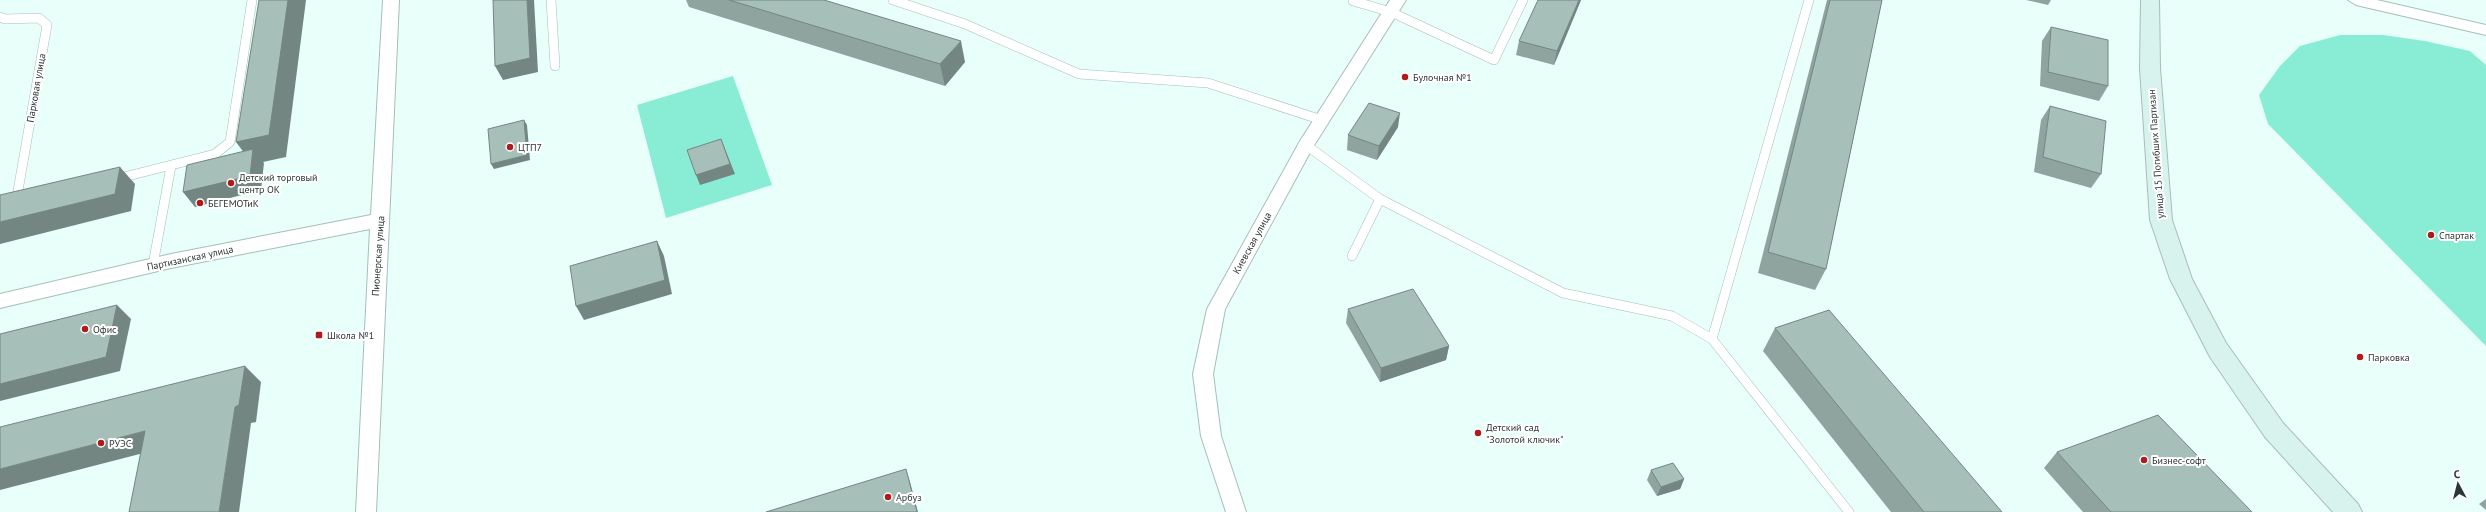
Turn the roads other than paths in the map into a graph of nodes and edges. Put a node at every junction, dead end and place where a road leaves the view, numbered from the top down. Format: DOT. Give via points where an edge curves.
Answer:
graph roads {
  1 [pos="252,0"];
  2 [pos="391,0"];
  3 [pos="551,0"];
  4 [pos="893,0"];
  5 [pos="1353,0"];
  6 [pos="1523,0"];
  7 [pos="1809,0"];
  8 [pos="2150,0"];
  9 [pos="2356,0"];
  10 [pos="1394,6"];
  11 [pos="0,17"];
  12 [pos="2486,30"];
  13 [pos="556,66"];
  14 [pos="1322,120"];
  15 [pos="1306,145"];
  16 [pos="171,166"];
  17 [pos="109,180"];
  18 [pos="1380,199"];
  19 [pos="5,204"];
  20 [pos="381,220"];
  21 [pos="1352,256"];
  22 [pos="153,266"];
  23 [pos="0,301"];
  24 [pos="1712,339"];
  25 [pos="366,512"];
  26 [pos="1236,512"];
  27 [pos="1849,512"];
  28 [pos="2349,512"];
  1 -- 16 [label="lane" via="230,142 215,154"];
  2 -- 20 [label="street, Пионерская улица"];
  3 -- 13 [label="lane"];
  4 -- 14 [label="lane" via="966,24 1079,74 1208,83"];
  5 -- 10 [label="lane"];
  6 -- 10 [label="lane" via="1494,60"];
  7 -- 24 [label="lane"];
  8 -- 28 [label="street, улица 15 Погибших Партизан" via="2150,68 2160,220 2180,279 2218,350 2274,430"];
  9 -- 12 [label="street"];
  10 -- 14 [label="street, Киевская улица"];
  11 -- 19 [label="lane, Парковая улица" via="5,20 39,18 47,26 20,201"];
  14 -- 15 [label="street, Киевская улица"];
  15 -- 18 [label="lane"];
  15 -- 26 [label="street, Киевская улица" via="1216,309 1203,374 1211,436"];
  16 -- 17 [label="lane"];
  16 -- 22 [label="lane"];
  18 -- 21 [label="lane"];
  18 -- 24 [label="lane" via="1562,292 1672,316"];
  20 -- 22 [label="street, Партизанская улица"];
  20 -- 25 [label="street, Пионерская улица" via="373,315"];
  22 -- 23 [label="street, Партизанская улица"];
  24 -- 27 [label="lane"];
}
